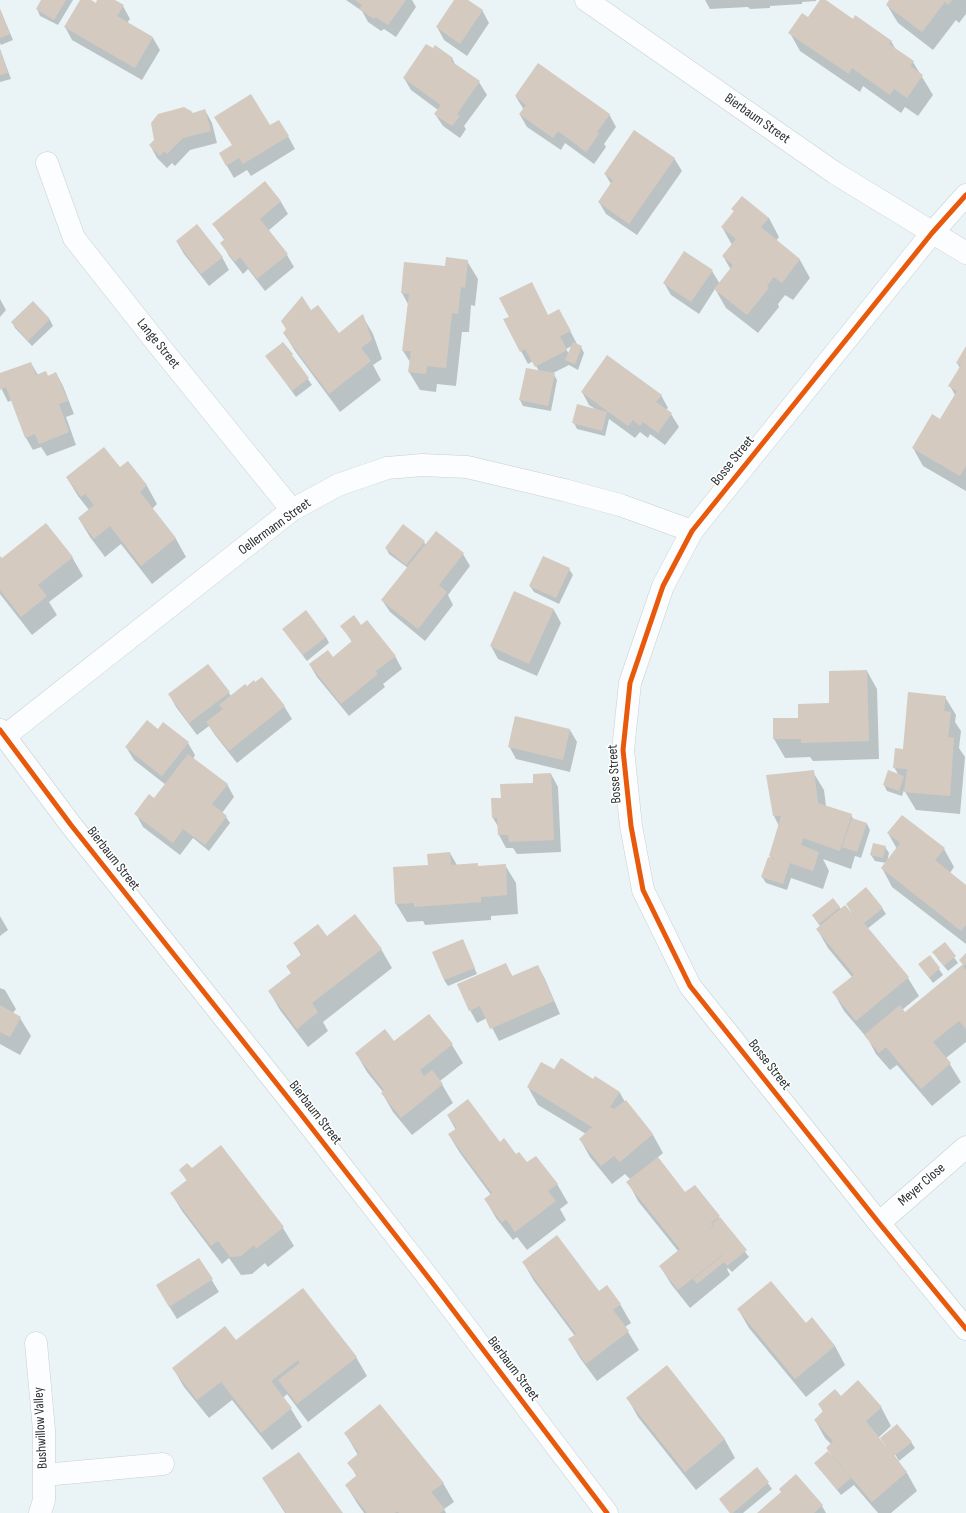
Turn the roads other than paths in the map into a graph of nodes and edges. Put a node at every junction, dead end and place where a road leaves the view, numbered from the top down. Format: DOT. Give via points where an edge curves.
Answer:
graph roads {
  1 [pos="586,0"];
  2 [pos="47,163"];
  3 [pos="966,195"];
  4 [pos="932,233"];
  5 [pos="966,253"];
  6 [pos="292,510"];
  7 [pos="692,531"];
  8 [pos="3,733"];
  9 [pos="966,1147"];
  10 [pos="879,1223"];
  11 [pos="966,1329"];
  12 [pos="36,1343"];
  13 [pos="163,1464"];
  14 [pos="44,1475"];
  15 [pos="40,1513"];
  16 [pos="607,1513"];
  1 -- 4 [label="street, Bierbaum Street" via="835,173"];
  2 -- 6 [label="street, Lange Street" via="74,238"];
  3 -- 4 [label="street, Bosse Street"];
  4 -- 5 [label="street, Bierbaum Street"];
  4 -- 7 [label="street, Bosse Street"];
  6 -- 7 [label="street, Oellermann Street" via="338,485 387,468 422,465 467,467 620,505"];
  6 -- 8 [label="street, Oellermann Street"];
  7 -- 10 [label="street, Bosse Street" via="663,586 630,683 623,750 631,826 643,890 690,986"];
  8 -- 16 [label="street, Bierbaum Street" via="71,825 300,1113"];
  9 -- 10 [label="street, Meyer Close"];
  10 -- 11 [label="street, Bosse Street"];
  12 -- 14 [label="street, Bushwillow Valley" via="44,1430"];
  13 -- 14 [label="street"];
  14 -- 15 [label="street, Bushwillow Valley" via="44,1500"];
}
